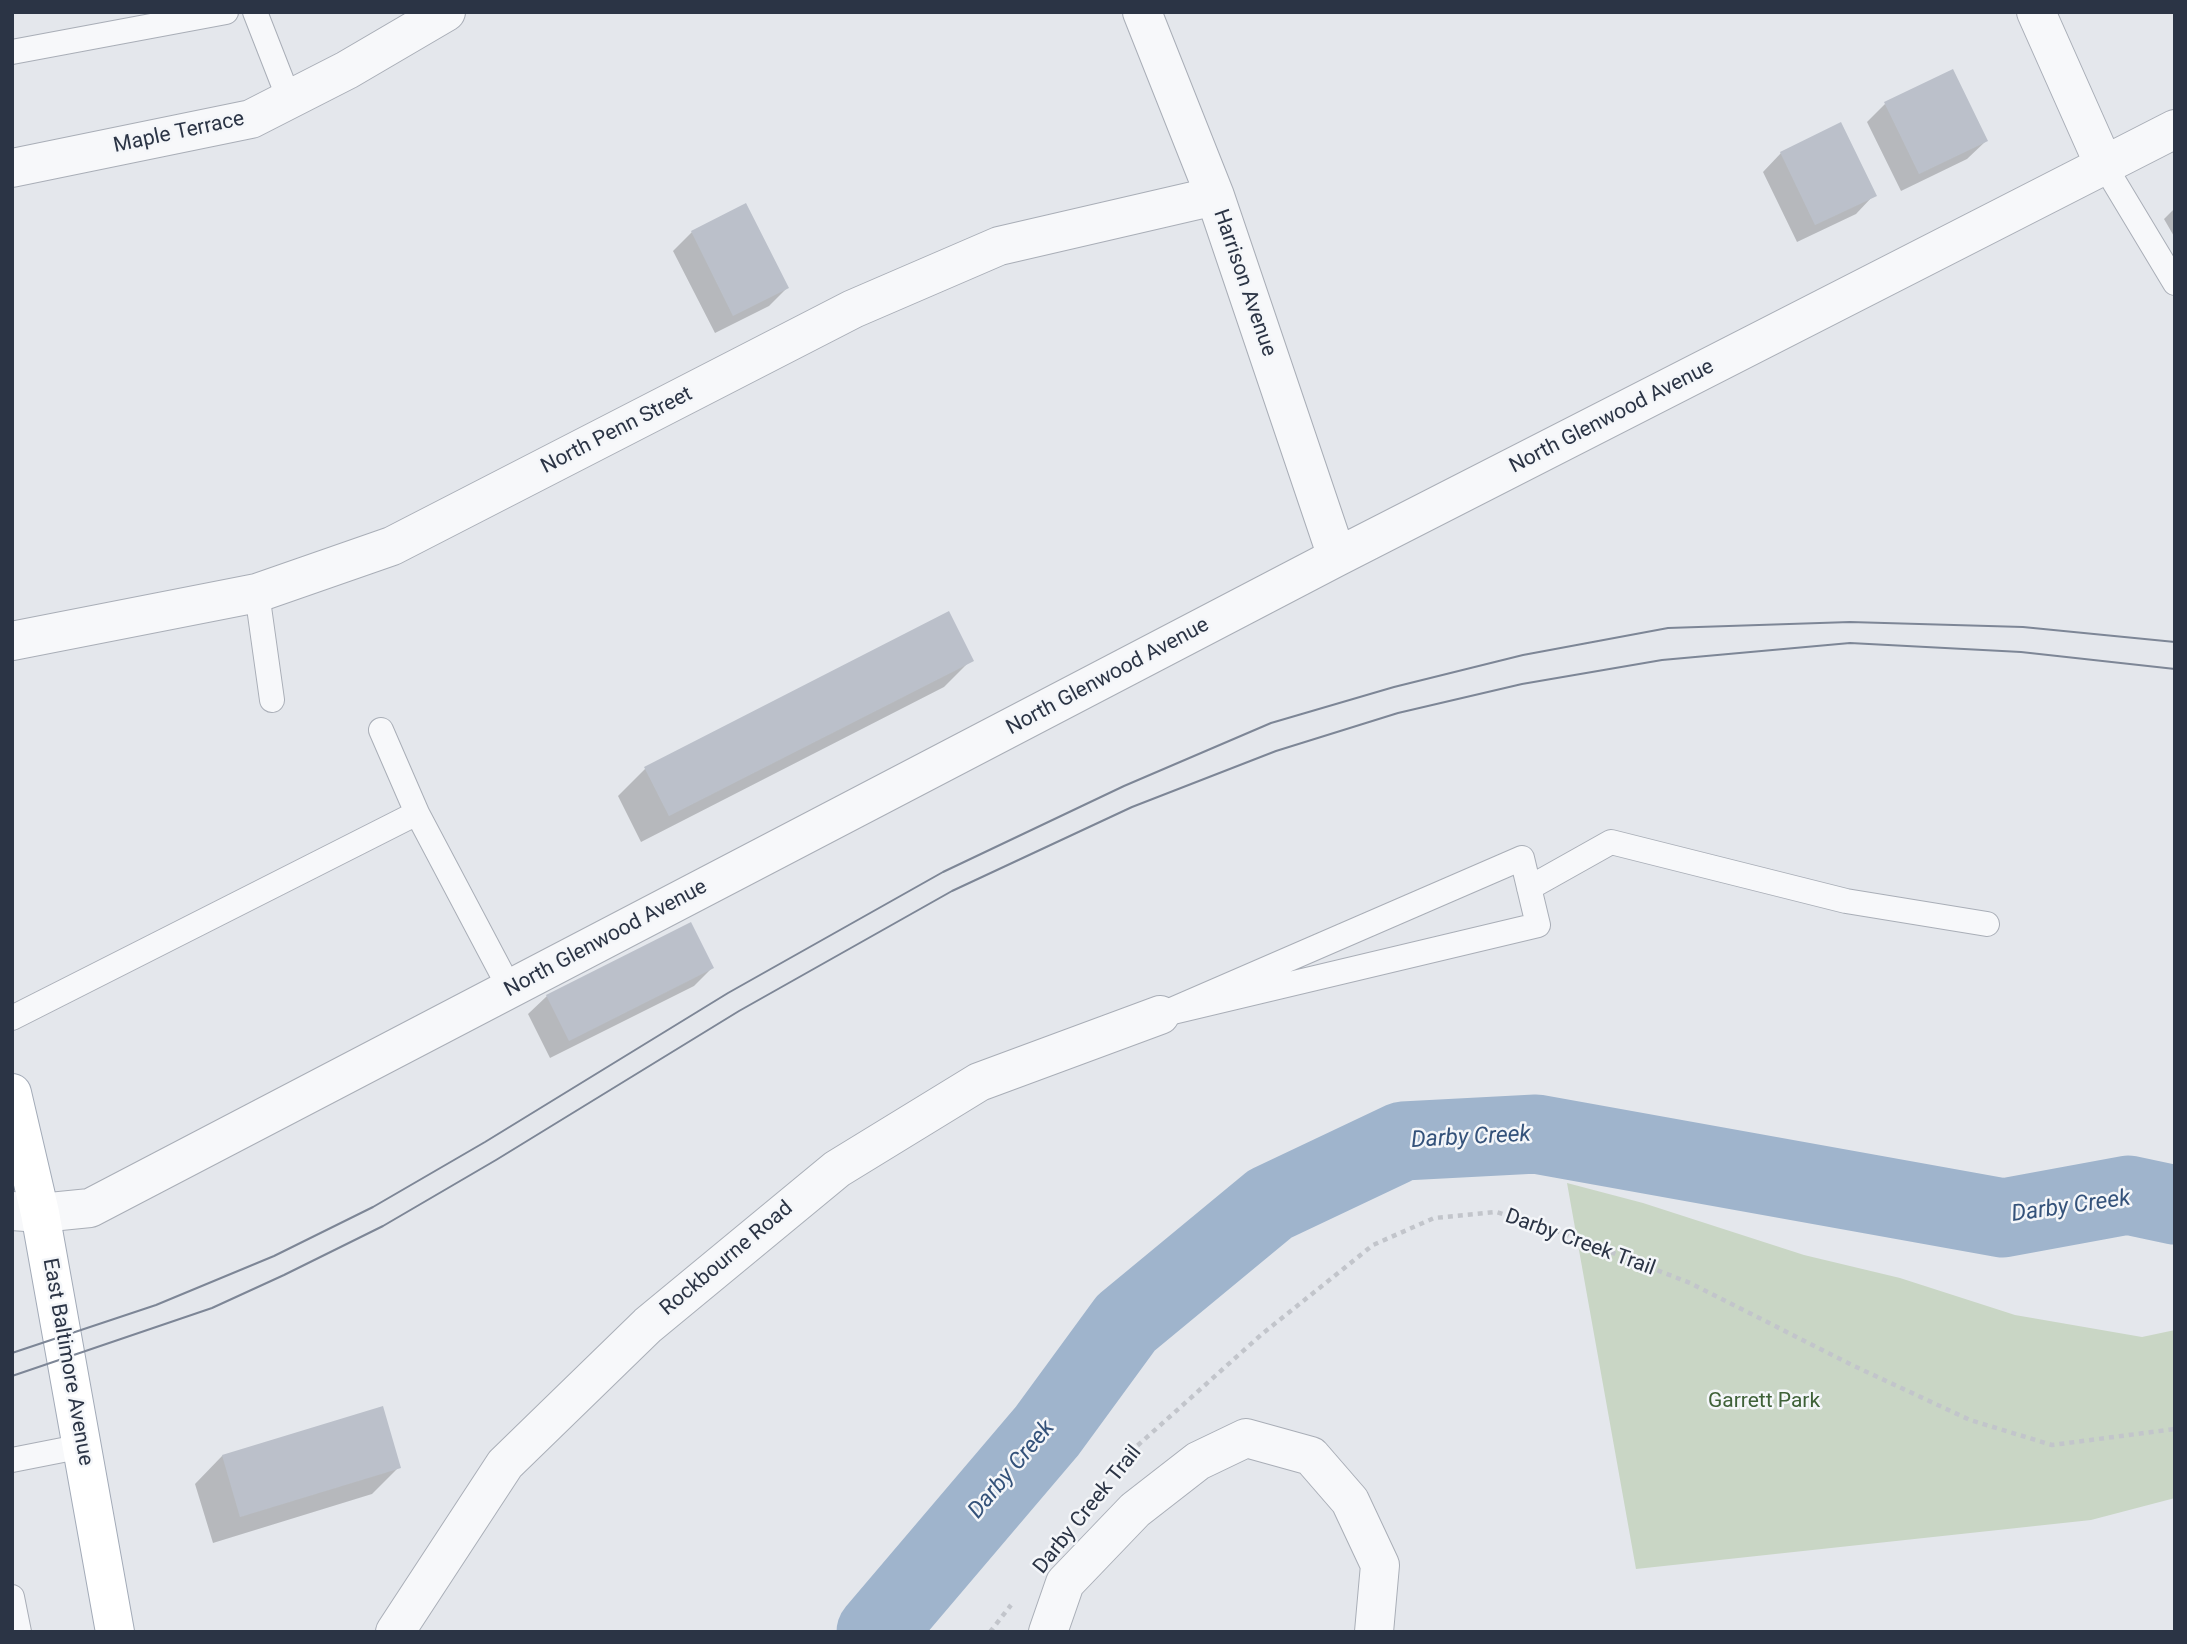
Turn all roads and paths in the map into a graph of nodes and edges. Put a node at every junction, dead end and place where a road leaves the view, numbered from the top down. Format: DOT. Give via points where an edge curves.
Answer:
graph roads {
  1 [pos="226,12"];
  2 [pos="255,12"];
  3 [pos="446,12"];
  4 [pos="1142,12"];
  5 [pos="2036,12"];
  6 [pos="12,52"];
  7 [pos="289,99"];
  8 [pos="2175,128"];
  9 [pos="2105,164"];
  10 [pos="12,167"];
  11 [pos="1215,196"];
  12 [pos="2175,283"];
  13 [pos="1337,557"];
  14 [pos="257,593"];
  15 [pos="12,641"];
  16 [pos="272,700"];
  17 [pos="381,730"];
  18 [pos="417,813"];
  19 [pos="1529,888"];
  20 [pos="1987,924"];
  21 [pos="510,989"];
  22 [pos="1160,1015"];
  23 [pos="12,1018"];
  24 [pos="12,1093"];
  25 [pos="26,1212"];
  26 [pos="2175,1429"];
  27 [pos="83,1446"];
  28 [pos="12,1460"];
  29 [pos="1110,1477"];
  30 [pos="12,1597"];
  31 [pos="1016,1599"];
  32 [pos="19,1632"];
  33 [pos="115,1632"];
  34 [pos="395,1632"];
  35 [pos="990,1632"];
  36 [pos="1048,1632"];
  37 [pos="1374,1632"];
  1 -- 6 [label="lane"];
  2 -- 7 [label="lane"];
  3 -- 7 [label="street, Maple Terrace"];
  4 -- 11 [label="street, Harrison Avenue"];
  5 -- 9 [label="street"];
  7 -- 10 [label="street, Maple Terrace" via="251,119"];
  8 -- 9 [label="street, North Glenwood Avenue"];
  9 -- 12 [label="lane"];
  9 -- 13 [label="street, North Glenwood Avenue"];
  11 -- 13 [label="street, Harrison Avenue"];
  11 -- 14 [label="street, North Penn Street" via="999,246 853,309 392,546"];
  13 -- 21 [label="street, North Glenwood Avenue"];
  14 -- 15 [label="street, North Penn Street"];
  14 -- 16 [label="lane"];
  17 -- 18 [label="lane"];
  18 -- 21 [label="lane"];
  18 -- 23 [label="lane"];
  19 -- 20 [label="lane" via="1611,842 1846,901"];
  19 -- 22 [label="lane" via="1522,858"];
  19 -- 22 [label="lane" via="1538,925"];
  21 -- 25 [label="street, North Glenwood Avenue" via="90,1208"];
  22 -- 34 [label="street, Rockbourne Road" via="979,1082 836,1169 648,1325 505,1464"];
  24 -- 25 [label="main road, East Baltimore Avenue"];
  25 -- 27 [label="main road, East Baltimore Avenue"];
  26 -- 29 [label="path, Darby Creek Trail" via="2052,1446 1970,1420 1690,1283 1496,1212 1434,1218 1373,1245 1262,1334 1127,1455"];
  27 -- 28 [label="lane"];
  27 -- 33 [label="main road, East Baltimore Avenue"];
  30 -- 32 [label="lane"];
  31 -- 35 [label="path"];
  36 -- 37 [label="street" via="1065,1583 1135,1510 1198,1461 1246,1438 1311,1456 1350,1501 1380,1565"];
}
